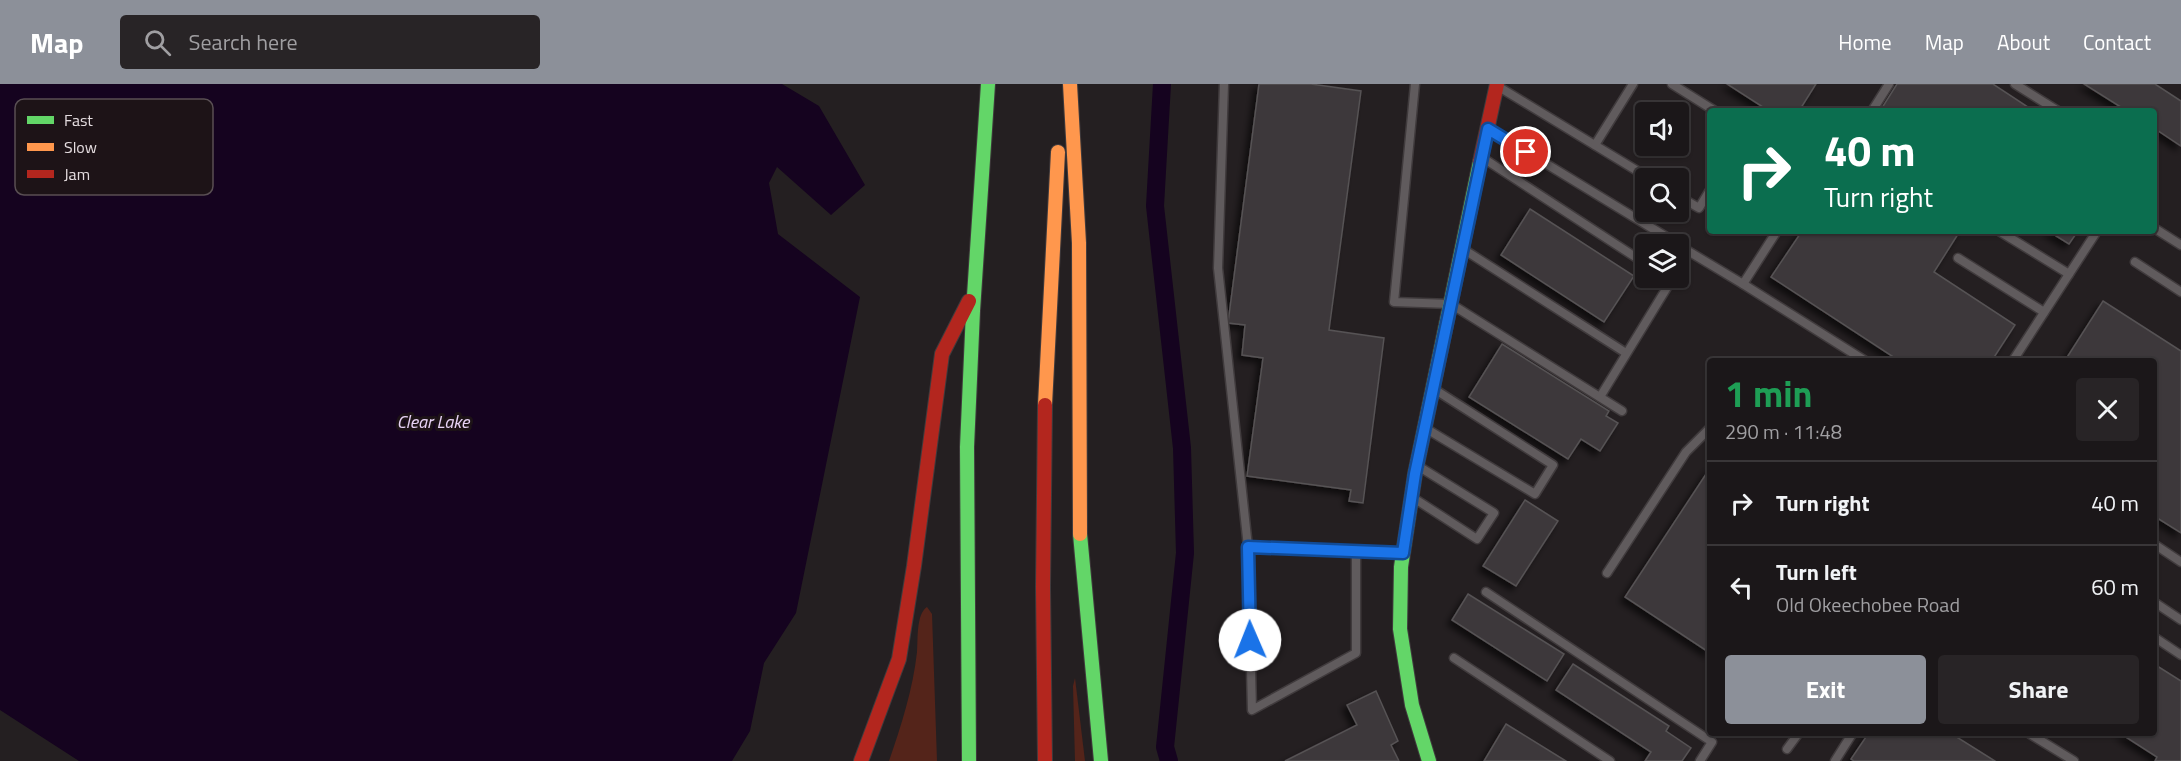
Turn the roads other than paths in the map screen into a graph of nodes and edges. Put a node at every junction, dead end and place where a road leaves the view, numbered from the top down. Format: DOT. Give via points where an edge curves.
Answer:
graph roads {
  1 [pos="988,84"];
  2 [pos="1063,84"];
  3 [pos="1070,84"];
  4 [pos="1224,84"];
  5 [pos="1415,84"];
  6 [pos="1633,84"];
  7 [pos="1672,84"];
  8 [pos="1889,84"];
  9 [pos="2015,84"];
  10 [pos="1497,85"];
  11 [pos="1710,108"];
  12 [pos="1874,108"];
  13 [pos="2053,108"];
  14 [pos="1488,129"];
  15 [pos="1595,145"];
  16 [pos="1482,157"];
  17 [pos="1635,169"];
  18 [pos="1707,195"];
  19 [pos="1689,202"];
  20 [pos="2157,230"];
  21 [pos="1660,234"];
  22 [pos="1775,234"];
  23 [pos="2004,234"];
  24 [pos="2095,234"];
  25 [pos="2181,245"];
  26 [pos="1463,248"];
  27 [pos="1689,252"];
  28 [pos="1635,257"];
  29 [pos="1958,258"];
  30 [pos="2135,262"];
  31 [pos="2069,273"];
  32 [pos="1743,284"];
  33 [pos="1667,288"];
  34 [pos="974,291"];
  35 [pos="2181,292"];
  36 [pos="1451,304"];
  37 [pos="2044,312"];
  38 [pos="1626,353"];
  39 [pos="1861,358"];
  40 [pos="2015,358"];
  41 [pos="1433,389"];
  42 [pos="1600,397"];
  43 [pos="1622,411"];
  44 [pos="1425,428"];
  45 [pos="1707,431"];
  46 [pos="1417,465"];
  47 [pos="1412,497"];
  48 [pos="2157,546"];
  49 [pos="1248,547"];
  50 [pos="1356,551"];
  51 [pos="1403,553"];
  52 [pos="2181,562"];
  53 [pos="1607,573"];
  54 [pos="1486,592"];
  55 [pos="2157,604"];
  56 [pos="2181,620"];
  57 [pos="2157,639"];
  58 [pos="2181,654"];
  59 [pos="1454,658"];
  60 [pos="1797,736"];
  61 [pos="1851,736"];
  62 [pos="2033,736"];
  63 [pos="1787,750"];
  64 [pos="861,761"];
  65 [pos="969,761"];
  66 [pos="1045,761"];
  67 [pos="1101,761"];
  68 [pos="1429,761"];
  69 [pos="1610,761"];
  70 [pos="1700,761"];
  71 [pos="1835,761"];
  72 [pos="2074,761"];
  1 -- 34 [label="main road"];
  2 -- 66 [label="main road" via="1045,400"];
  3 -- 67 [label="main road" via="1079,243 1080,540"];
  4 -- 49 [label="lane" via="1218,268"];
  5 -- 36 [label="lane" via="1394,302"];
  6 -- 15 [label="lane"];
  7 -- 11 [label="lane"];
  8 -- 12 [label="lane"];
  9 -- 13 [label="lane"];
  10 -- 14 [label="main road"];
  10 -- 15 [label="lane"];
  14 -- 16 [label="main road"];
  14 -- 21 [label="lane"];
  15 -- 17 [label="lane"];
  16 -- 26 [label="main road"];
  16 -- 28 [label="lane"];
  18 -- 19 [label="lane" via="1699,208"];
  20 -- 25 [label="lane"];
  22 -- 32 [label="lane"];
  23 -- 31 [label="lane"];
  24 -- 31 [label="lane"];
  26 -- 36 [label="main road"];
  26 -- 38 [label="lane"];
  27 -- 32 [label="lane"];
  29 -- 37 [label="lane"];
  30 -- 35 [label="lane"];
  31 -- 37 [label="lane"];
  32 -- 39 [label="lane"];
  33 -- 38 [label="lane"];
  34 -- 64 [label="main road" via="942,354 899,658"];
  34 -- 65 [label="main road" via="966,511"];
  36 -- 41 [label="main road"];
  36 -- 42 [label="lane"];
  37 -- 40 [label="lane"];
  38 -- 42 [label="lane"];
  41 -- 44 [label="main road"];
  41 -- 44 [label="lane" via="1553,465 1535,494"];
  42 -- 43 [label="lane"];
  44 -- 46 [label="main road"];
  45 -- 53 [label="lane" via="1686,452"];
  46 -- 47 [label="main road"];
  46 -- 47 [label="lane" via="1494,513 1477,539"];
  47 -- 51 [label="main road"];
  48 -- 52 [label="lane"];
  49 -- 50 [label="lane"];
  49 -- 50 [label="lane" via="1252,710 1356,653"];
  50 -- 51 [label="lane"];
  51 -- 68 [label="main road" via="1400,629 1412,705"];
  54 -- 70 [label="lane" via="1712,742"];
  55 -- 56 [label="lane"];
  57 -- 58 [label="lane"];
  59 -- 69 [label="lane"];
  60 -- 63 [label="lane"];
  61 -- 71 [label="lane"];
  62 -- 72 [label="lane"];
}
